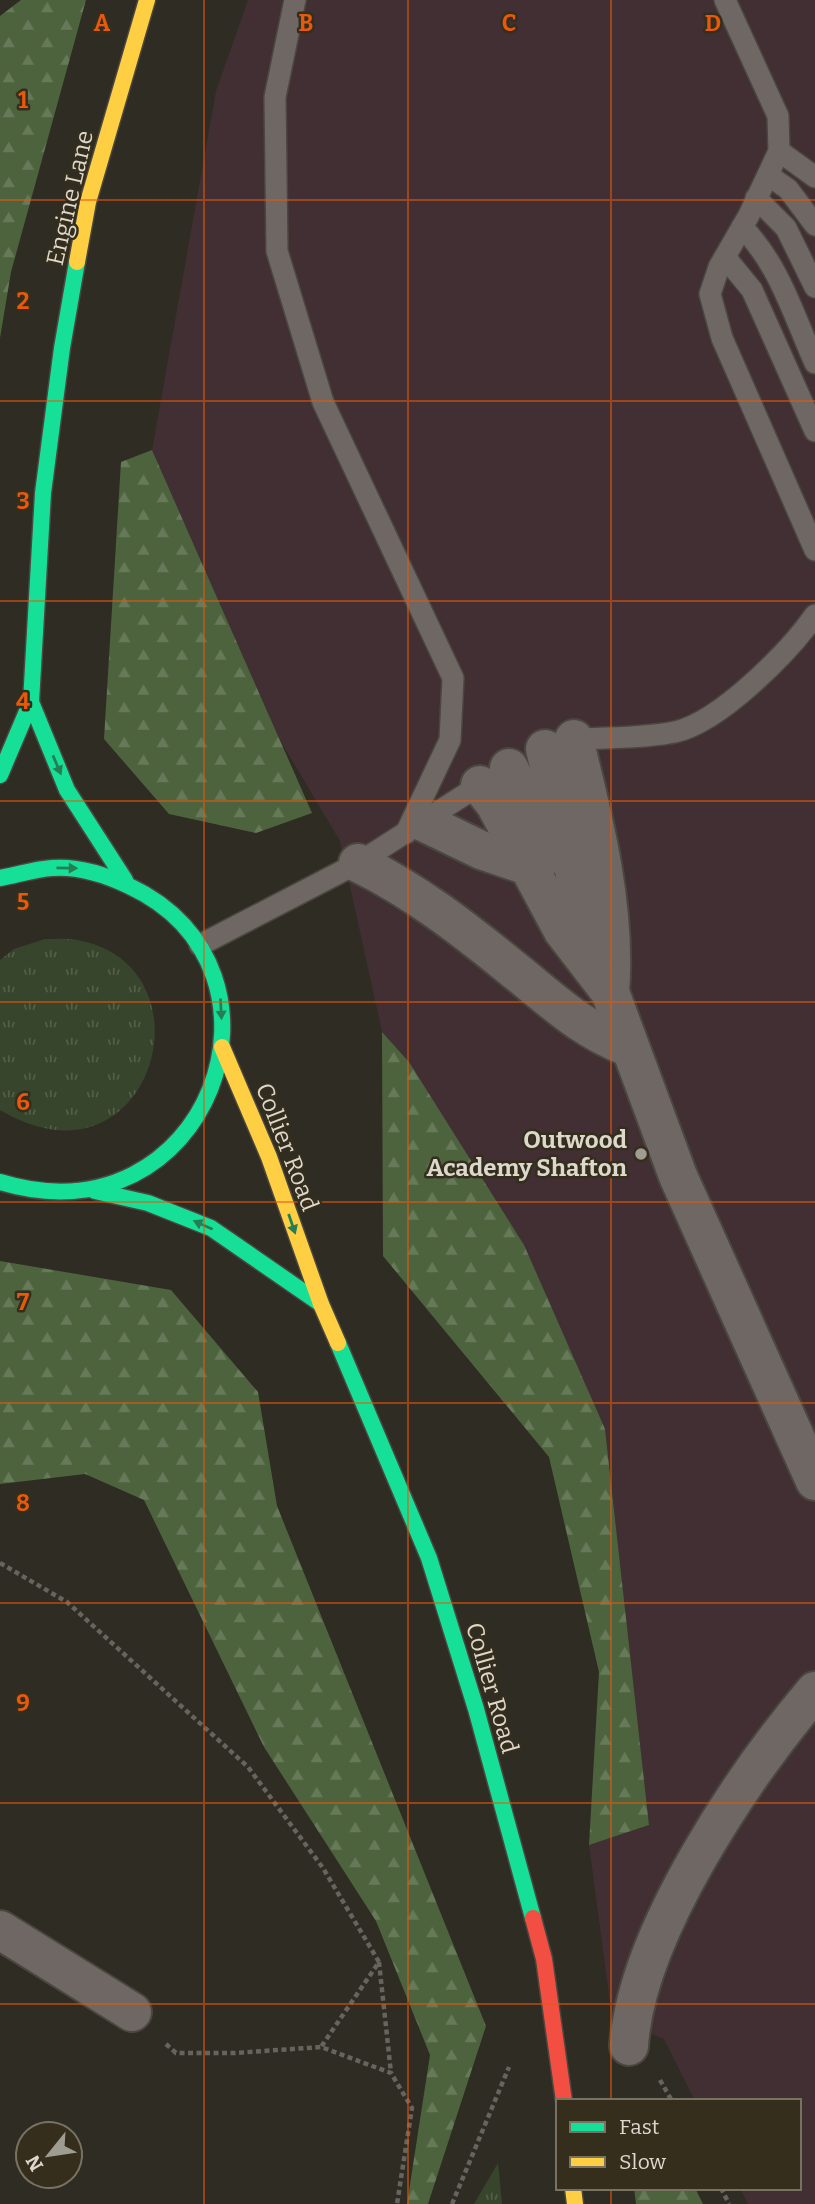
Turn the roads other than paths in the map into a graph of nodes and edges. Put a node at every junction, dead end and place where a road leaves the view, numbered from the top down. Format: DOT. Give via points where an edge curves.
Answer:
graph roads {
  1 [pos="147,0"];
  2 [pos="295,0"];
  3 [pos="726,0"];
  4 [pos="779,150"];
  5 [pos="768,174"];
  6 [pos="815,177"];
  7 [pos="757,198"];
  8 [pos="815,225"];
  9 [pos="742,228"];
  10 [pos="725,257"];
  11 [pos="815,287"];
  12 [pos="815,363"];
  13 [pos="815,431"];
  14 [pos="815,550"];
  15 [pos="815,615"];
  16 [pos="31,702"];
  17 [pos="559,744"];
  18 [pos="0,775"];
  19 [pos="495,776"];
  20 [pos="415,827"];
  21 [pos="358,863"];
  22 [pos="528,866"];
  23 [pos="0,878"];
  24 [pos="125,880"];
  25 [pos="200,945"];
  26 [pos="610,992"];
  27 [pos="222,1047"];
  28 [pos="628,1047"];
  29 [pos="0,1182"];
  30 [pos="95,1191"];
  31 [pos="321,1304"];
  32 [pos="815,1481"];
  33 [pos="815,1691"];
  34 [pos="0,1930"];
  35 [pos="132,2012"];
  36 [pos="629,2046"];
  37 [pos="564,2099"];
  1 -- 16 [label="main road, Engine Lane" via="88,202 62,348 43,493"];
  2 -- 20 [label="lane" via="275,97 277,251 323,402 453,678 450,740"];
  3 -- 4 [label="lane" via="778,116"];
  4 -- 5 [label="lane"];
  4 -- 6 [label="lane"];
  5 -- 7 [label="lane"];
  5 -- 8 [label="lane" via="788,189"];
  7 -- 9 [label="lane"];
  7 -- 11 [label="lane" via="786,228"];
  9 -- 10 [label="lane"];
  9 -- 12 [label="lane" via="776,272"];
  10 -- 13 [label="lane" via="752,290"];
  10 -- 14 [label="lane" via="710,294 722,338"];
  15 -- 17 [label="lane" via="771,666 725,706 677,732"];
  16 -- 18 [label="main road, Engine Lane"];
  16 -- 24 [label="main road, Engine Lane, one-way" via="67,790"];
  17 -- 19 [label="lane"];
  17 -- 26 [label="street" via="586,922"];
  19 -- 20 [label="lane"];
  19 -- 22 [label="street" via="495,804"];
  19 -- 26 [label="street"];
  20 -- 21 [label="lane"];
  20 -- 22 [label="street"];
  21 -- 25 [label="lane"];
  21 -- 28 [label="street" via="400,883 438,910 577,1023"];
  22 -- 26 [label="street" via="563,931"];
  23 -- 24 [label="main road, one-way" via="43,867 85,868"];
  24 -- 25 [label="main road" via="154,897"];
  25 -- 27 [label="main road, one-way" via="220,994"];
  26 -- 28 [label="street"];
  27 -- 30 [label="main road" via="210,1096 182,1139 143,1172"];
  27 -- 31 [label="main road, Collier Road, one-way"];
  28 -- 32 [label="street" via="678,1176"];
  29 -- 30 [label="main road" via="59,1195"];
  31 -- 30 [label="main road, one-way" via="211,1228 148,1203"];
  31 -- 37 [label="main road, Collier Road" via="429,1559 476,1709 544,1959"];
  33 -- 36 [label="street" via="768,1747 695,1866 661,1933 630,2026"];
  34 -- 35 [label="street"];
}
